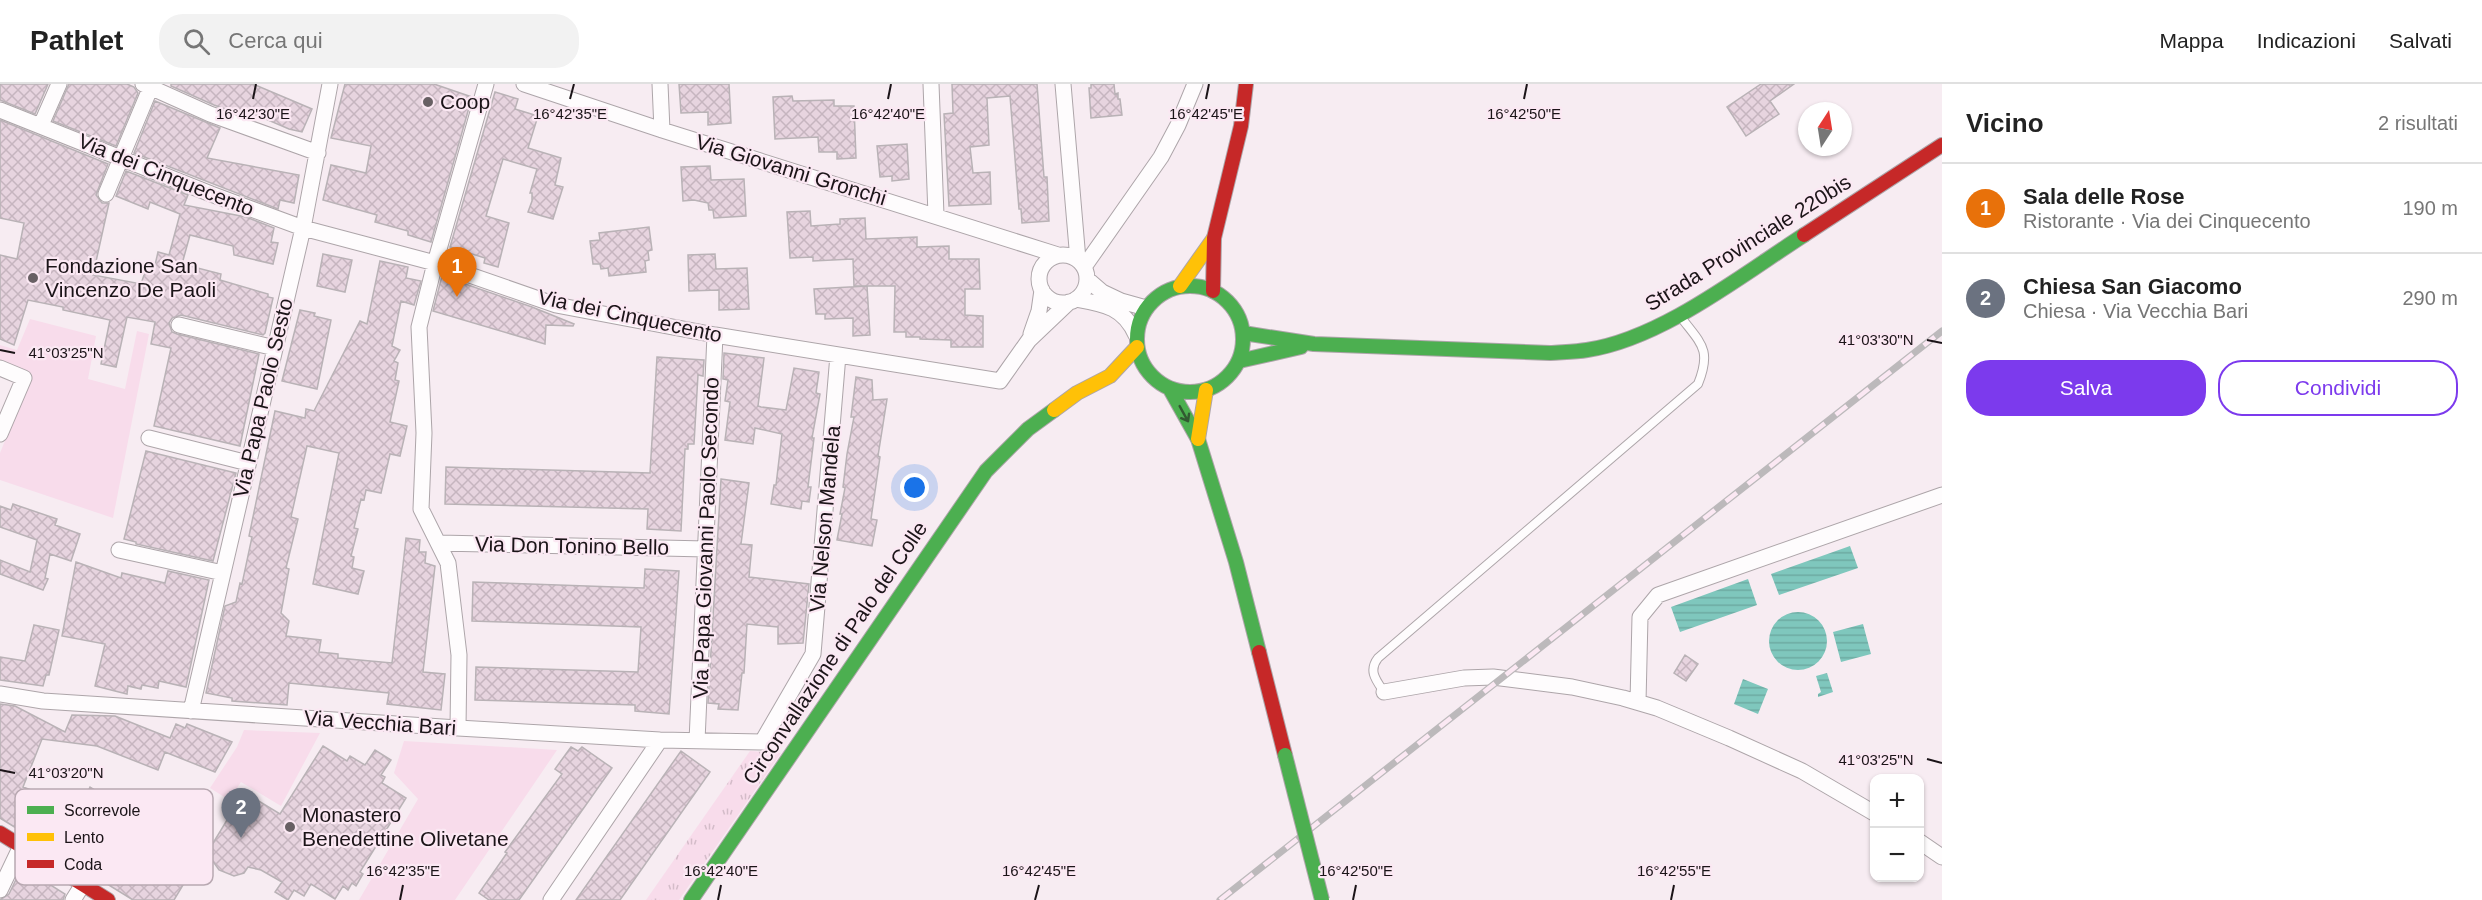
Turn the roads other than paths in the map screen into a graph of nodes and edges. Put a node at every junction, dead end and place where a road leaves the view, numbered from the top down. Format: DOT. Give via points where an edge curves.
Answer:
graph roads {
  1 [pos="59,84"];
  2 [pos="330,84"];
  3 [pos="486,84"];
  4 [pos="524,84"];
  5 [pos="660,84"];
  6 [pos="931,84"];
  7 [pos="1063,84"];
  8 [pos="1195,84"];
  9 [pos="1246,84"];
  10 [pos="148,85"];
  11 [pos="0,110"];
  12 [pos="41,124"];
  13 [pos="662,130"];
  14 [pos="1942,145"];
  15 [pos="318,153"];
  16 [pos="120,158"];
  17 [pos="106,194"];
  18 [pos="936,215"];
  19 [pos="303,228"];
  20 [pos="1214,238"];
  21 [pos="1016,243"];
  22 [pos="1058,255"];
  23 [pos="435,263"];
  24 [pos="1083,269"];
  25 [pos="1041,282"];
  26 [pos="1180,286"];
  27 [pos="1214,291"];
  28 [pos="1072,300"];
  29 [pos="1146,308"];
  30 [pos="1680,315"];
  31 [pos="179,325"];
  32 [pos="1243,333"];
  33 [pos="715,335"];
  34 [pos="1029,340"];
  35 [pos="1136,341"];
  36 [pos="1314,344"];
  37 [pos="275,348"];
  38 [pos="838,355"];
  39 [pos="1239,361"];
  40 [pos="0,368"];
  41 [pos="1110,376"];
  42 [pos="1154,379"];
  43 [pos="1170,389"];
  44 [pos="1206,390"];
  45 [pos="0,434"];
  46 [pos="149,438"];
  47 [pos="1198,439"];
  48 [pos="248,463"];
  49 [pos="1942,495"];
  50 [pos="438,543"];
  51 [pos="706,549"];
  52 [pos="119,550"];
  53 [pos="223,573"];
  54 [pos="1384,692"];
  55 [pos="0,694"];
  56 [pos="1638,702"];
  57 [pos="191,711"];
  58 [pos="458,728"];
  59 [pos="660,740"];
  60 [pos="697,741"];
  61 [pos="762,742"];
  62 [pos="1870,810"];
  63 [pos="0,833"];
  64 [pos="15,842"];
  65 [pos="1924,845"];
  66 [pos="1942,856"];
  67 [pos="15,859"];
  68 [pos="82,885"];
  69 [pos="85,885"];
  70 [pos="0,890"];
  71 [pos="73,900"];
  72 [pos="108,900"];
  73 [pos="551,900"];
  74 [pos="691,900"];
  75 [pos="1322,900"];
  1 -- 12 [label="street"];
  2 -- 15 [label="street, Via Papa Paolo Sesto"];
  3 -- 23 [label="street"];
  4 -- 13 [label="street, Via Giovanni Gronchi"];
  5 -- 13 [label="street"];
  6 -- 18 [label="street"];
  7 -- 24 [label="street"];
  8 -- 24 [label="street" via="1161,157"];
  9 -- 20 [label="street" via="1241,126"];
  10 -- 15 [label="street" via="210,114"];
  10 -- 16 [label="street"];
  11 -- 12 [label="street, Via dei Cinquecento"];
  12 -- 16 [label="street, Via dei Cinquecento"];
  13 -- 18 [label="street, Via Giovanni Gronchi"];
  14 -- 30 [label="street, Strada Provinciale 220bis"];
  15 -- 19 [label="street, Via Papa Paolo Sesto"];
  16 -- 17 [label="street"];
  16 -- 19 [label="street, Via dei Cinquecento"];
  18 -- 21 [label="street, Via Giovanni Gronchi"];
  19 -- 23 [label="street, Via dei Cinquecento"];
  19 -- 37 [label="street, Via Papa Paolo Sesto"];
  20 -- 26 [label="street"];
  20 -- 27 [label="street"];
  21 -- 22 [label="street, Via Giovanni Gronchi"];
  21 -- 25 [label="street" via="1029,254"];
  22 -- 24 [label="street, Via Giovanni Gronchi" via="1069,256"];
  22 -- 25 [label="street" via="1046,262"];
  23 -- 33 [label="street, Via dei Cinquecento" via="556,305"];
  23 -- 50 [label="street" via="419,327 424,433 421,509"];
  24 -- 28 [label="street" via="1082,293"];
  24 -- 29 [label="street" via="1102,292"];
  25 -- 28 [label="street" via="1053,300"];
  25 -- 34 [label="street" via="1039,311"];
  26 -- 27 [label="street"];
  26 -- 29 [label="street" via="1167,290"];
  27 -- 32 [label="street" via="1238,316"];
  28 -- 34 [label="street"];
  28 -- 35 [label="street" via="1114,309 1130,322"];
  29 -- 35 [label="street"];
  30 -- 36 [label="street, Strada Provinciale 220bis" via="1625,340 1588,350 1550,353"];
  30 -- 54 [label="lane" via="1704,349 1706,365 1698,384 1378,658 1373,675"];
  31 -- 37 [label="street"];
  32 -- 36 [label="street"];
  32 -- 39 [label="street"];
  33 -- 38 [label="street, Via dei Cinquecento"];
  33 -- 51 [label="street, Via Papa Giovanni Paolo Secondo"];
  34 -- 38 [label="street, Via dei Cinquecento" via="1000,381"];
  35 -- 41 [label="street"];
  35 -- 42 [label="street" via="1146,370"];
  36 -- 39 [label="street"];
  37 -- 48 [label="street, Via Papa Paolo Sesto"];
  38 -- 61 [label="street, Via Nelson Mandela" via="813,654"];
  39 -- 44 [label="street" via="1220,383"];
  40 -- 45 [label="street" via="24,378"];
  41 -- 42 [label="street"];
  41 -- 74 [label="street, Circonvallazione di Palo del Colle" via="1077,393 1028,429 986,471"];
  42 -- 43 [label="street"];
  43 -- 44 [label="street"];
  43 -- 47 [label="street, one-way"];
  44 -- 47 [label="street"];
  46 -- 48 [label="street"];
  47 -- 75 [label="street, bridge" via="1236,562"];
  48 -- 53 [label="street, Via Papa Paolo Sesto"];
  49 -- 56 [label="street" via="1658,595 1640,617"];
  50 -- 51 [label="street, Via Don Tonino Bello"];
  50 -- 58 [label="street" via="448,563 459,655"];
  51 -- 60 [label="street, Via Papa Giovanni Paolo Secondo"];
  52 -- 53 [label="street"];
  53 -- 57 [label="street, Via Papa Paolo Sesto"];
  54 -- 56 [label="street" via="1464,678 1502,678 1572,687"];
  55 -- 57 [label="street, Via Vecchia Bari" via="43,701"];
  56 -- 62 [label="street" via="1791,766"];
  57 -- 58 [label="street, Via Vecchia Bari"];
  58 -- 59 [label="street, Via Vecchia Bari"];
  59 -- 60 [label="street, Via Vecchia Bari"];
  59 -- 73 [label="street"];
  60 -- 61 [label="street, Via Vecchia Bari"];
  63 -- 64 [label="street"];
  65 -- 66 [label="street"];
  67 -- 70 [label="street"];
  68 -- 71 [label="street"];
  69 -- 72 [label="street"];
}
